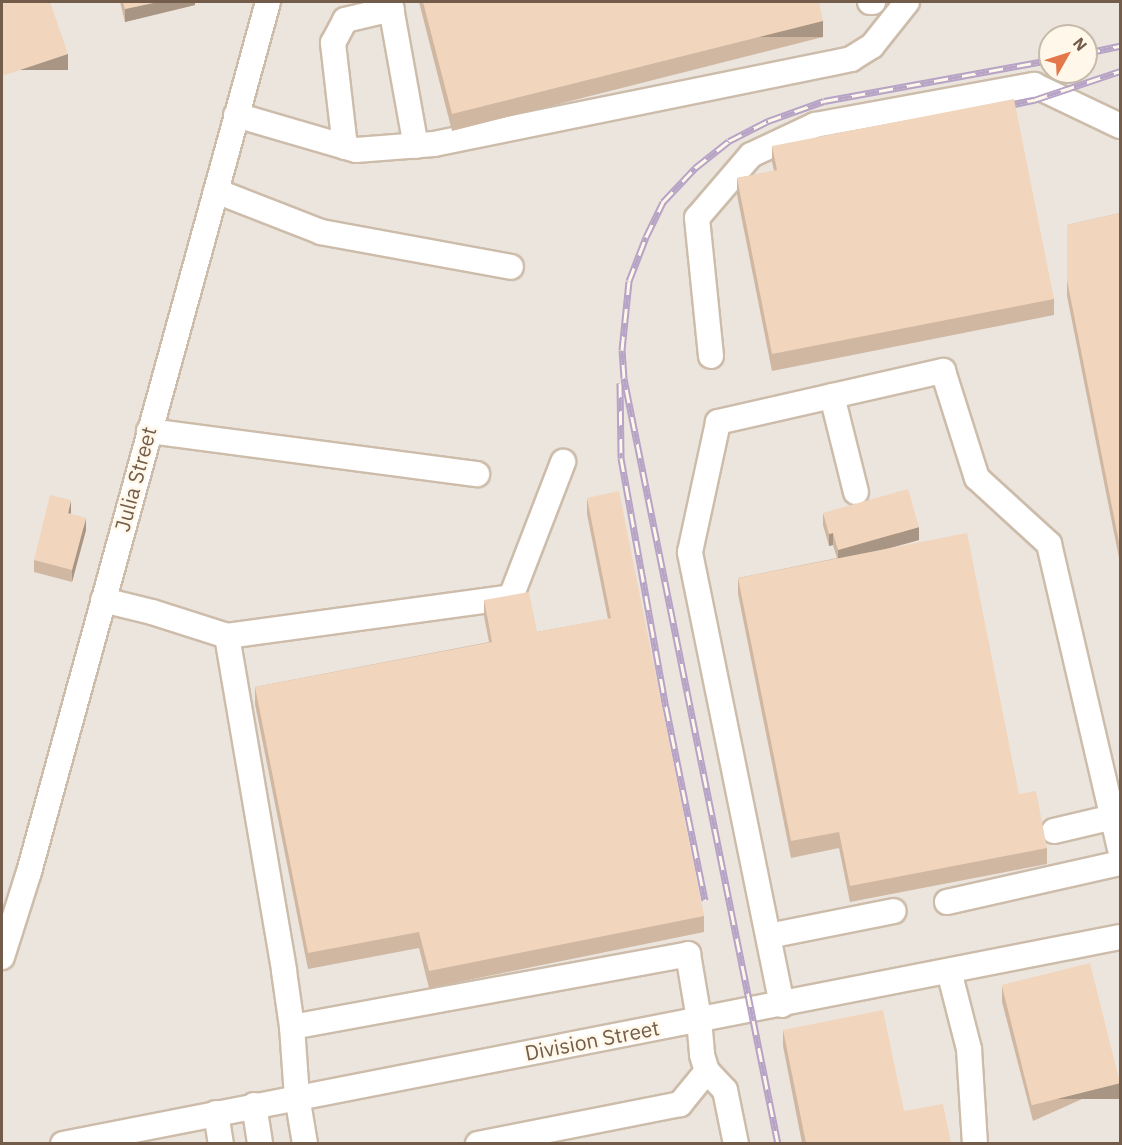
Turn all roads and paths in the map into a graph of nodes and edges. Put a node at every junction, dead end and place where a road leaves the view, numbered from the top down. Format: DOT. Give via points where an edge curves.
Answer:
graph roads {
  1 [pos="268,2"];
  2 [pos="907,2"];
  3 [pos="391,5"];
  4 [pos="236,115"];
  5 [pos="1120,126"];
  6 [pos="416,146"];
  7 [pos="345,147"];
  8 [pos="216,191"];
  9 [pos="511,267"];
  10 [pos="711,356"];
  11 [pos="832,396"];
  12 [pos="149,431"];
  13 [pos="563,462"];
  14 [pos="477,474"];
  15 [pos="856,492"];
  16 [pos="103,600"];
  17 [pos="227,636"];
  18 [pos="1113,817"];
  19 [pos="1054,831"];
  20 [pos="1120,848"];
  21 [pos="1120,863"];
  22 [pos="947,902"];
  23 [pos="894,911"];
  24 [pos="769,936"];
  25 [pos="1120,937"];
  26 [pos="2,957"];
  27 [pos="949,971"];
  28 [pos="782,1005"];
  29 [pos="699,1019"];
  30 [pos="292,1027"];
  31 [pos="707,1071"];
  32 [pos="297,1096"];
  33 [pos="254,1105"];
  34 [pos="216,1113"];
  35 [pos="174,1132"];
  36 [pos="63,1143"];
  37 [pos="221,1143"];
  38 [pos="260,1143"];
  39 [pos="305,1143"];
  40 [pos="478,1143"];
  41 [pos="736,1143"];
  42 [pos="975,1143"];
  1 -- 4 [label="street, Julia Street"];
  2 -- 6 [label="street" via="872,46 851,59"];
  3 -- 6 [label="street"];
  3 -- 7 [label="street" via="345,20 333,43"];
  4 -- 7 [label="street"];
  4 -- 8 [label="street, Julia Street"];
  5 -- 10 [label="street" via="1034,85 814,125 751,155 697,218"];
  6 -- 7 [label="street" via="356,150"];
  8 -- 9 [label="street" via="321,232"];
  8 -- 12 [label="street, Julia Street"];
  11 -- 15 [label="street"];
  11 -- 18 [label="street" via="943,371 977,478 1049,544"];
  11 -- 24 [label="street" via="718,422 690,552"];
  12 -- 14 [label="street"];
  12 -- 16 [label="street, Julia Street"];
  13 -- 17 [label="street" via="511,597"];
  16 -- 17 [label="street"];
  16 -- 26 [label="street, Julia Street"];
  17 -- 30 [label="street"];
  18 -- 19 [label="street"];
  18 -- 20 [label="street"];
  21 -- 22 [label="street"];
  23 -- 24 [label="street"];
  24 -- 28 [label="street"];
  25 -- 27 [label="street, Division Street"];
  27 -- 28 [label="street, Division Street"];
  27 -- 42 [label="street" via="969,1049"];
  28 -- 29 [label="street, Division Street"];
  29 -- 30 [label="street" via="688,954"];
  29 -- 31 [label="street"];
  29 -- 32 [label="street, Division Street"];
  30 -- 32 [label="street"];
  31 -- 40 [label="street" via="680,1104"];
  31 -- 41 [label="street" via="725,1090"];
  32 -- 33 [label="street, Division Street"];
  32 -- 39 [label="street"];
  33 -- 34 [label="street, Division Street"];
  33 -- 38 [label="street"];
  34 -- 35 [label="street, Division Street"];
  34 -- 37 [label="street"];
  35 -- 36 [label="street, Division Street"];
}
